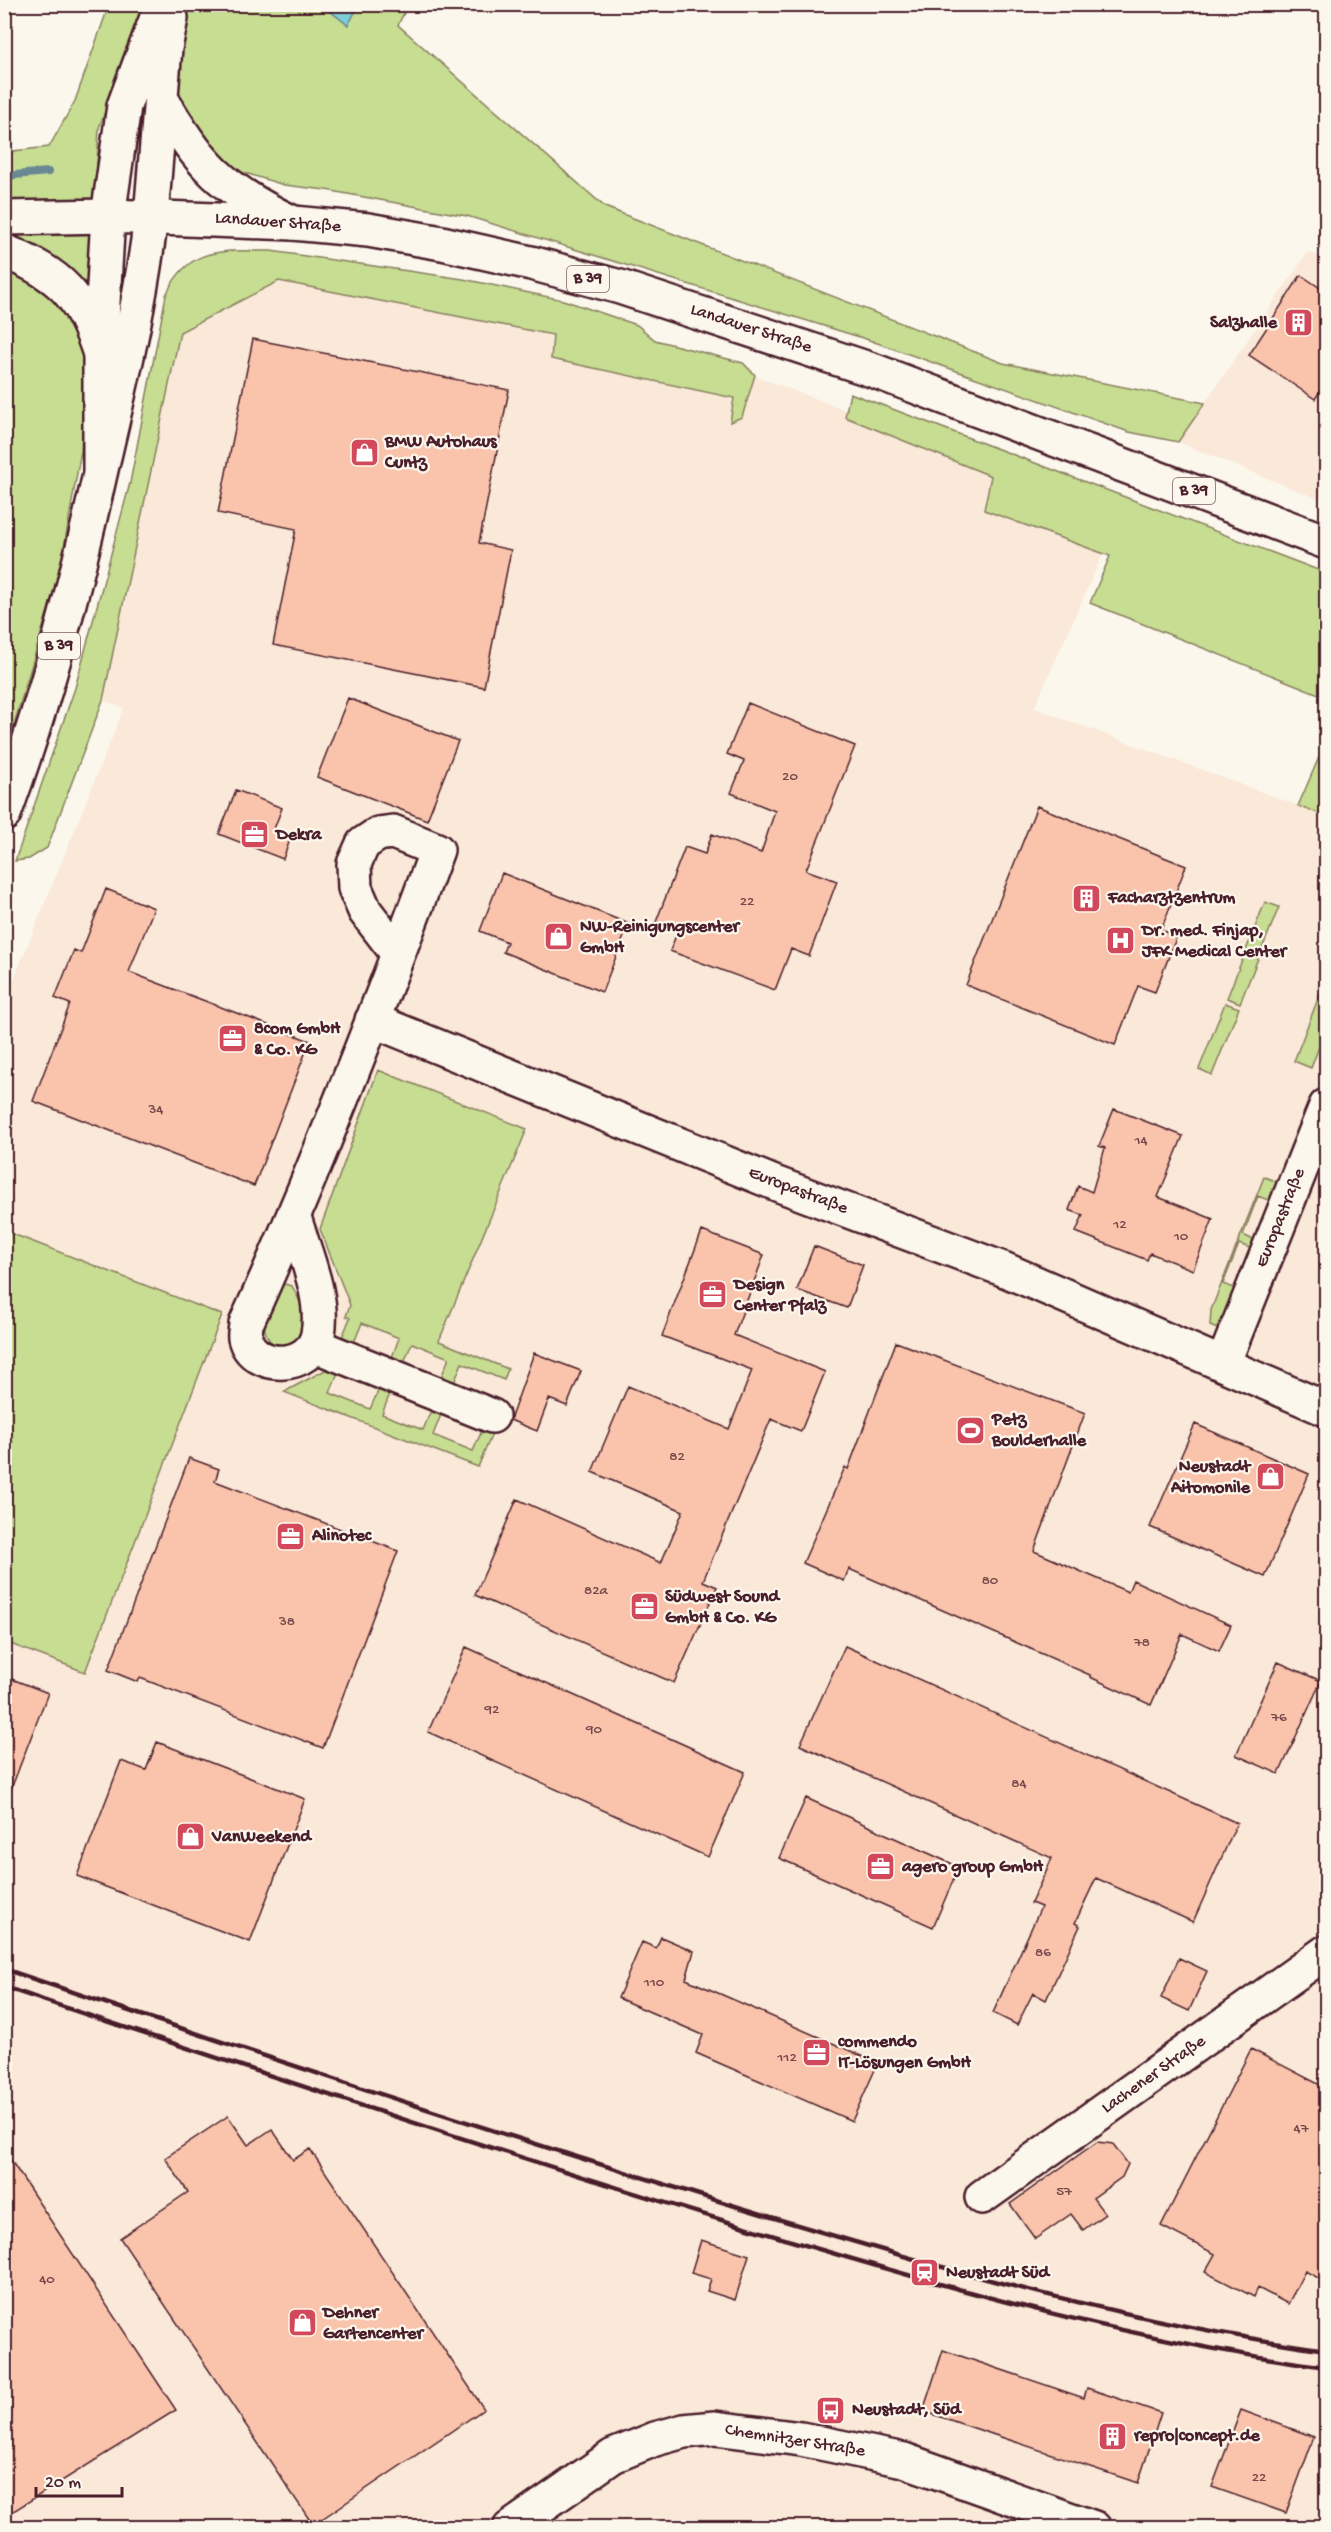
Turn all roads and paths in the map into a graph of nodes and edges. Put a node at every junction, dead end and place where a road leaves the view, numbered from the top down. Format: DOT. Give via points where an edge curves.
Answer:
graph roads {
  1 [pos="162,4"];
  2 [pos="174,4"];
  3 [pos="160,98"];
  4 [pos="108,216"];
  5 [pos="151,216"];
  6 [pos="4,218"];
  7 [pos="293,223"];
  8 [pos="4,251"];
  9 [pos="100,354"];
  10 [pos="100,474"];
  11 [pos="1326,542"];
  12 [pos="4,814"];
  13 [pos="398,954"];
  14 [pos="372,1020"];
  15 [pos="1326,1106"];
  16 [pos="294,1217"];
  17 [pos="314,1345"];
  18 [pos="1223,1364"];
  19 [pos="1326,1409"];
  20 [pos="492,1416"];
  21 [pos="1326,1952"];
  22 [pos="982,2197"];
  23 [pos="510,2528"];
  24 [pos="1094,2528"];
  1 -- 4 [label="street" via="124,106"];
  2 -- 3 [label="street"];
  3 -- 5 [label="street"];
  3 -- 7 [label="street" via="183,139 214,174 251,202"];
  4 -- 5 [label="street, B 39"];
  4 -- 6 [label="street"];
  4 -- 9 [label="street, B 39"];
  5 -- 7 [label="street, Landauer Straße / B 39"];
  5 -- 10 [label="street, B 39" via="141,294"];
  7 -- 11 [label="street, Landauer Straße / B 39" via="368,230 442,243 620,287 875,370"];
  8 -- 9 [label="street" via="57,279 75,296 89,320"];
  9 -- 10 [label="street, B 39"];
  10 -- 12 [label="street, B 39" via="52,673"];
  13 -- 14 [label="street"];
  14 -- 16 [label="street"];
  14 -- 18 [label="street, Europastraße" via="777,1184 1003,1269"];
  15 -- 18 [label="street, Europastraße"];
  16 -- 17 [label="street" via="318,1309"];
  16 -- 17 [label="street" via="246,1324 245,1338 253,1352 266,1360 283,1363 297,1361"];
  17 -- 20 [label="street"];
  18 -- 19 [label="street, Europastraße"];
  21 -- 22 [label="street, Lachener Straße"];
  23 -- 24 [label="street, Chemnitzer Straße" via="613,2456 684,2431 715,2428 801,2439 904,2460"];
}
